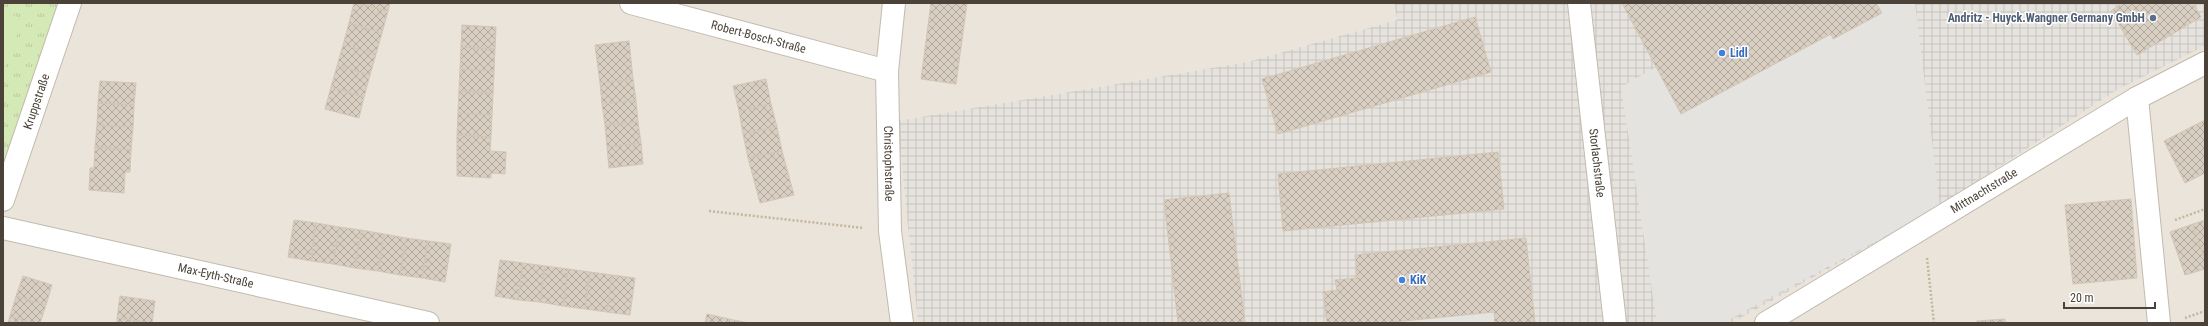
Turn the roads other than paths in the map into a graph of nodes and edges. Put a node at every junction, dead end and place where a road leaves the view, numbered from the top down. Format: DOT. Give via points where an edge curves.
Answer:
graph roads {
  1 [pos="70,3"];
  2 [pos="630,3"];
  3 [pos="894,3"];
  4 [pos="1579,3"];
  5 [pos="2205,63"];
  6 [pos="887,72"];
  7 [pos="2137,98"];
  8 [pos="3,200"];
  9 [pos="3,228"];
  10 [pos="2170,321"];
  11 [pos="428,323"];
  12 [pos="902,323"];
  13 [pos="1614,323"];
  14 [pos="1766,323"];
  1 -- 8 [label="street, Kruppstraße"];
  2 -- 6 [label="street, Robert-Bosch-Straße"];
  3 -- 6 [label="street, Christophstraße"];
  4 -- 13 [label="street, Storlachstraße"];
  5 -- 7 [label="street, Mittnachtstraße"];
  6 -- 12 [label="street, Christophstraße" via="890,231"];
  7 -- 10 [label="street"];
  7 -- 14 [label="street, Mittnachtstraße"];
  9 -- 11 [label="street, Max-Eyth-Straße"];
}
